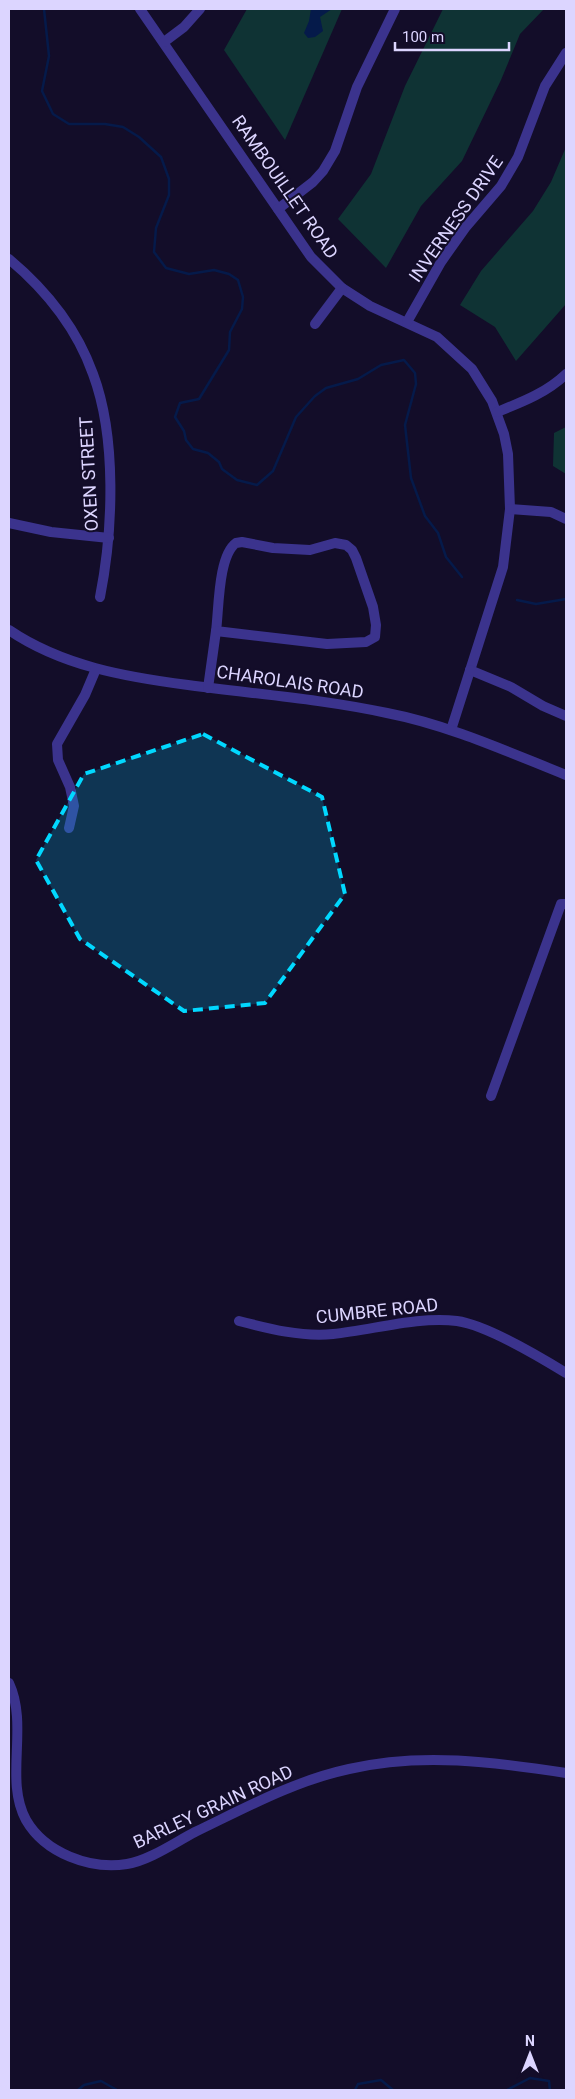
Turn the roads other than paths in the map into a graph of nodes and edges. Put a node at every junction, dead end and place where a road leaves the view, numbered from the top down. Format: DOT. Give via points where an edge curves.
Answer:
graph roads {
  1 [pos="140,9"];
  2 [pos="200,9"];
  3 [pos="395,9"];
  4 [pos="164,42"];
  5 [pos="566,53"];
  6 [pos="278,209"];
  7 [pos="9,259"];
  8 [pos="342,288"];
  9 [pos="407,322"];
  10 [pos="315,324"];
  11 [pos="566,374"];
  12 [pos="497,412"];
  13 [pos="510,509"];
  14 [pos="566,519"];
  15 [pos="9,523"];
  16 [pos="109,538"];
  17 [pos="100,597"];
  18 [pos="9,630"];
  19 [pos="216,631"];
  20 [pos="96,669"];
  21 [pos="470,670"];
  22 [pos="208,688"];
  23 [pos="566,716"];
  24 [pos="451,730"];
  25 [pos="566,775"];
  26 [pos="69,828"];
  27 [pos="564,904"];
  28 [pos="491,1096"];
  29 [pos="239,1321"];
  30 [pos="566,1373"];
  31 [pos="9,1683"];
  32 [pos="566,1773"];
  1 -- 4 [label="street, RAMBOUILLET ROAD"];
  2 -- 4 [label="street"];
  3 -- 6 [label="street" via="357,87 335,151 313,182"];
  4 -- 6 [label="street, RAMBOUILLET ROAD"];
  5 -- 9 [label="street, INVERNESS DRIVE" via="545,86 518,157 501,186 441,262"];
  6 -- 8 [label="street, RAMBOUILLET ROAD" via="312,258"];
  7 -- 16 [label="street, OXEN STREET" via="60,312 94,375 107,438"];
  8 -- 9 [label="street, RAMBOUILLET ROAD" via="370,306"];
  8 -- 10 [label="street"];
  9 -- 12 [label="street, RAMBOUILLET ROAD" via="437,337 472,369"];
  11 -- 12 [label="street" via="541,393"];
  12 -- 13 [label="street, RAMBOUILLET ROAD" via="508,454"];
  13 -- 14 [label="street" via="551,512"];
  13 -- 21 [label="street, RAMBOUILLET ROAD" via="503,568"];
  15 -- 16 [label="street" via="51,532"];
  16 -- 17 [label="street, OXEN STREET"];
  18 -- 20 [label="street, CHAROLAIS ROAD" via="33,646"];
  19 -- 19 [label="street" via="223,567 227,551 236,542 310,550 335,543 346,544 356,558 376,625 375,637 366,642 343,644"];
  19 -- 22 [label="street"];
  20 -- 22 [label="street, CHAROLAIS ROAD"];
  20 -- 26 [label="street" via="58,744 58,760 74,806"];
  21 -- 23 [label="street"];
  21 -- 24 [label="street, RAMBOUILLET ROAD"];
  22 -- 24 [label="street, CHAROLAIS ROAD" via="352,706"];
  24 -- 25 [label="street, CHAROLAIS ROAD"];
  27 -- 28 [label="street"];
  29 -- 30 [label="street, CUMBRE ROAD" via="302,1334 331,1334 416,1321 456,1321 480,1327"];
  31 -- 32 [label="street, BARLEY GRAIN ROAD" via="17,1704 17,1791 26,1820 44,1842 87,1863 113,1866 139,1861 280,1792 348,1769 405,1760 446,1759"];
}
